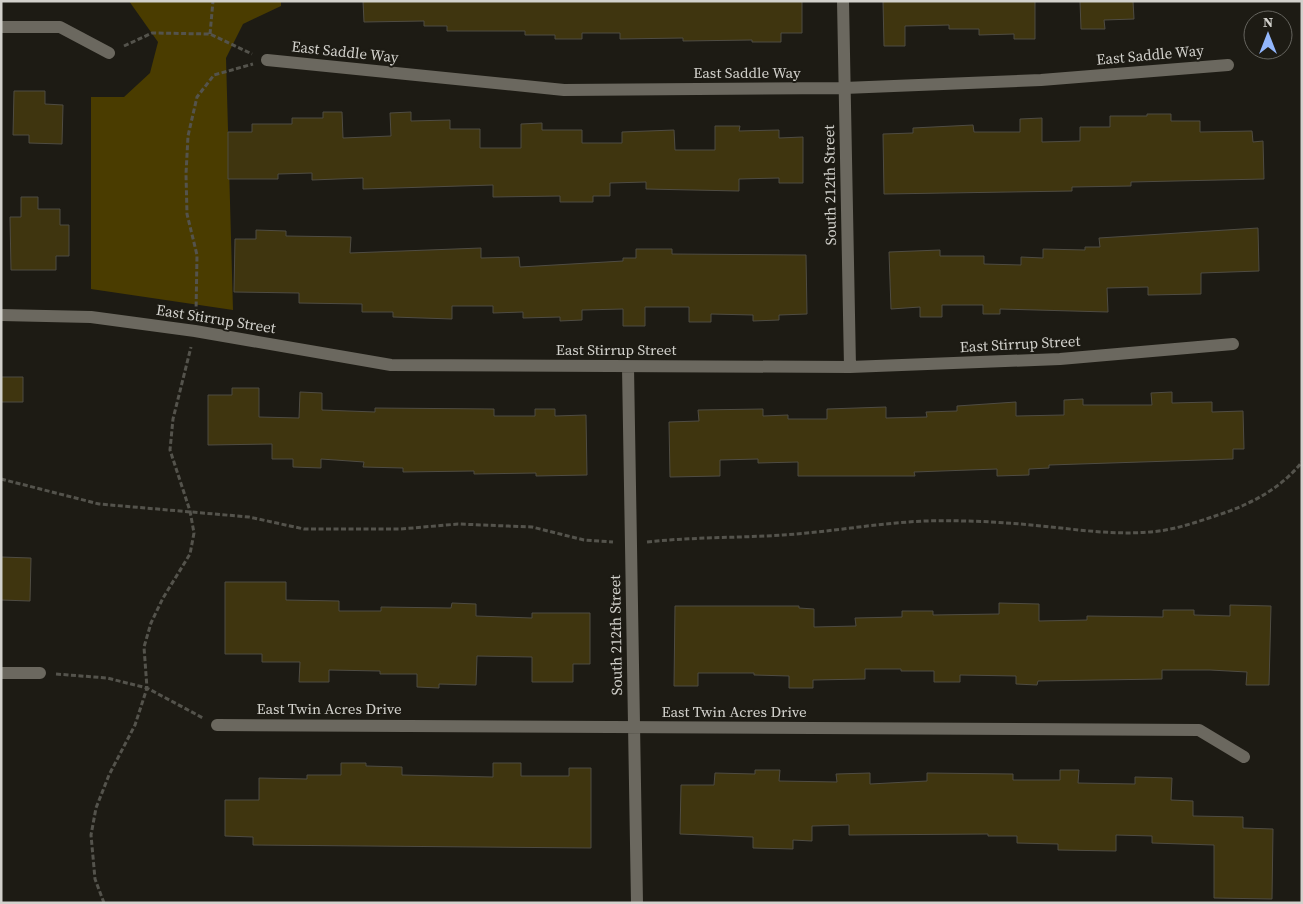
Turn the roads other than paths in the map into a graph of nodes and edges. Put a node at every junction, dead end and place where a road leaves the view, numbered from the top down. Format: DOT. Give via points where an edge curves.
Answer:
graph roads {
  1 [pos="843,1"];
  2 [pos="1,27"];
  3 [pos="109,53"];
  4 [pos="266,60"];
  5 [pos="1228,65"];
  6 [pos="844,88"];
  7 [pos="1,315"];
  8 [pos="1233,344"];
  9 [pos="628,367"];
  10 [pos="850,367"];
  11 [pos="1,673"];
  12 [pos="40,673"];
  13 [pos="217,725"];
  14 [pos="634,728"];
  15 [pos="1244,757"];
  16 [pos="637,903"];
  1 -- 6 [label="street, South 212th Street"];
  2 -- 3 [label="street" via="60,27"];
  4 -- 6 [label="street, East Saddle Way" via="564,90"];
  5 -- 6 [label="street, East Saddle Way" via="1042,80"];
  6 -- 10 [label="street, South 212th Street"];
  7 -- 9 [label="street, East Stirrup Street" via="91,317 391,366"];
  8 -- 10 [label="street, East Stirrup Street" via="1060,359"];
  9 -- 10 [label="street, East Stirrup Street"];
  9 -- 14 [label="street, South 212th Street"];
  11 -- 12 [label="street"];
  13 -- 14 [label="street, East Twin Acres Drive"];
  14 -- 15 [label="street, East Twin Acres Drive" via="1198,730"];
  14 -- 16 [label="street, South 212th Street"];
}
